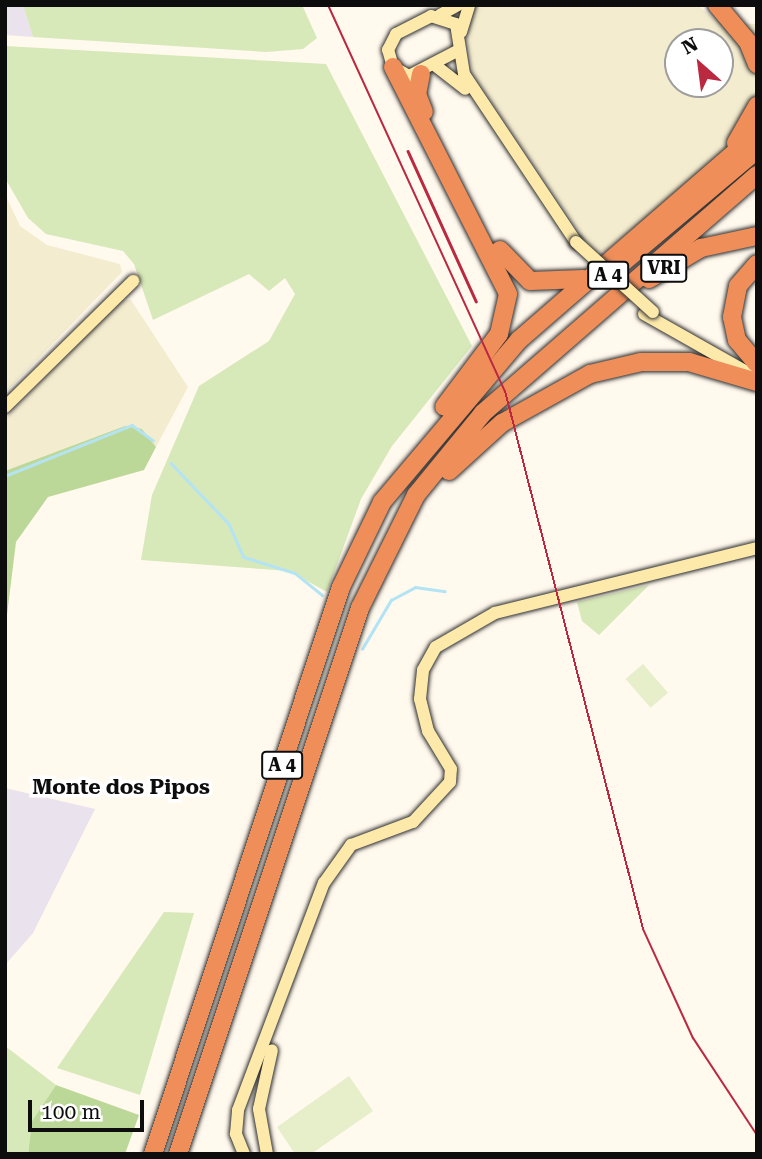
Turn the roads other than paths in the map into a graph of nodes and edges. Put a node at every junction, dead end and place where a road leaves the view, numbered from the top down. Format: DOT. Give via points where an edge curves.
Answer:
graph roads {
  1 [pos="458,5"];
  2 [pos="469,5"];
  3 [pos="717,5"];
  4 [pos="440,15"];
  5 [pos="461,32"];
  6 [pos="459,50"];
  7 [pos="757,64"];
  8 [pos="393,67"];
  9 [pos="428,70"];
  10 [pos="757,106"];
  11 [pos="757,133"];
  12 [pos="757,150"];
  13 [pos="757,174"];
  14 [pos="702,178"];
  15 [pos="757,236"];
  16 [pos="574,245"];
  17 [pos="757,264"];
  18 [pos="586,278"];
  19 [pos="133,281"];
  20 [pos="649,313"];
  21 [pos="584,326"];
  22 [pos="757,366"];
  23 [pos="757,380"];
  24 [pos="463,402"];
  25 [pos="5,407"];
  26 [pos="382,502"];
  27 [pos="402,527"];
  28 [pos="757,548"];
  29 [pos="362,839"];
  30 [pos="259,1109"];
  31 [pos="238,1110"];
  32 [pos="265,1151"];
  33 [pos="153,1154"];
  34 [pos="177,1154"];
  35 [pos="244,1154"];
  1 -- 4 [label="main road"];
  2 -- 5 [label="main road"];
  3 -- 7 [label="highway" via="748,42"];
  4 -- 5 [label="main road"];
  4 -- 8 [label="main road" via="396,34 388,50"];
  5 -- 6 [label="main road"];
  6 -- 9 [label="main road"];
  6 -- 16 [label="main road" via="464,74"];
  8 -- 9 [label="main road"];
  8 -- 26 [label="highway" via="508,294 499,334 407,456"];
  9 -- 16 [label="main road" via="457,78"];
  9 -- 18 [label="highway" via="419,105 505,260 541,284"];
  10 -- 14 [label="highway" via="746,130"];
  11 -- 14 [label="highway"];
  12 -- 24 [label="highway, A 4"];
  13 -- 21 [label="highway, A 4"];
  14 -- 18 [label="highway"];
  15 -- 21 [label="highway, VRI" via="682,256"];
  16 -- 20 [label="main road"];
  17 -- 22 [label="highway" via="738,286 732,317 737,340"];
  18 -- 24 [label="highway"];
  19 -- 25 [label="main road"];
  20 -- 22 [label="main road"];
  20 -- 23 [label="main road"];
  21 -- 27 [label="highway, A 4" via="483,412 416,495"];
  23 -- 27 [label="highway" via="689,362 641,362 590,373 502,423 457,461"];
  24 -- 26 [label="highway, A 4"];
  26 -- 33 [label="highway, A 4" via="341,587"];
  27 -- 34 [label="highway, A 4" via="360,608"];
  28 -- 29 [label="main road" via="495,614 443,640 423,670 420,699 428,731 452,769 450,782 413,822"];
  29 -- 30 [label="main road" via="307,937"];
  29 -- 31 [label="main road" via="345,852 317,897"];
  30 -- 31 [label="main road" via="250,1102"];
  30 -- 32 [label="main road"];
  31 -- 35 [label="main road" via="236,1134"];
}
